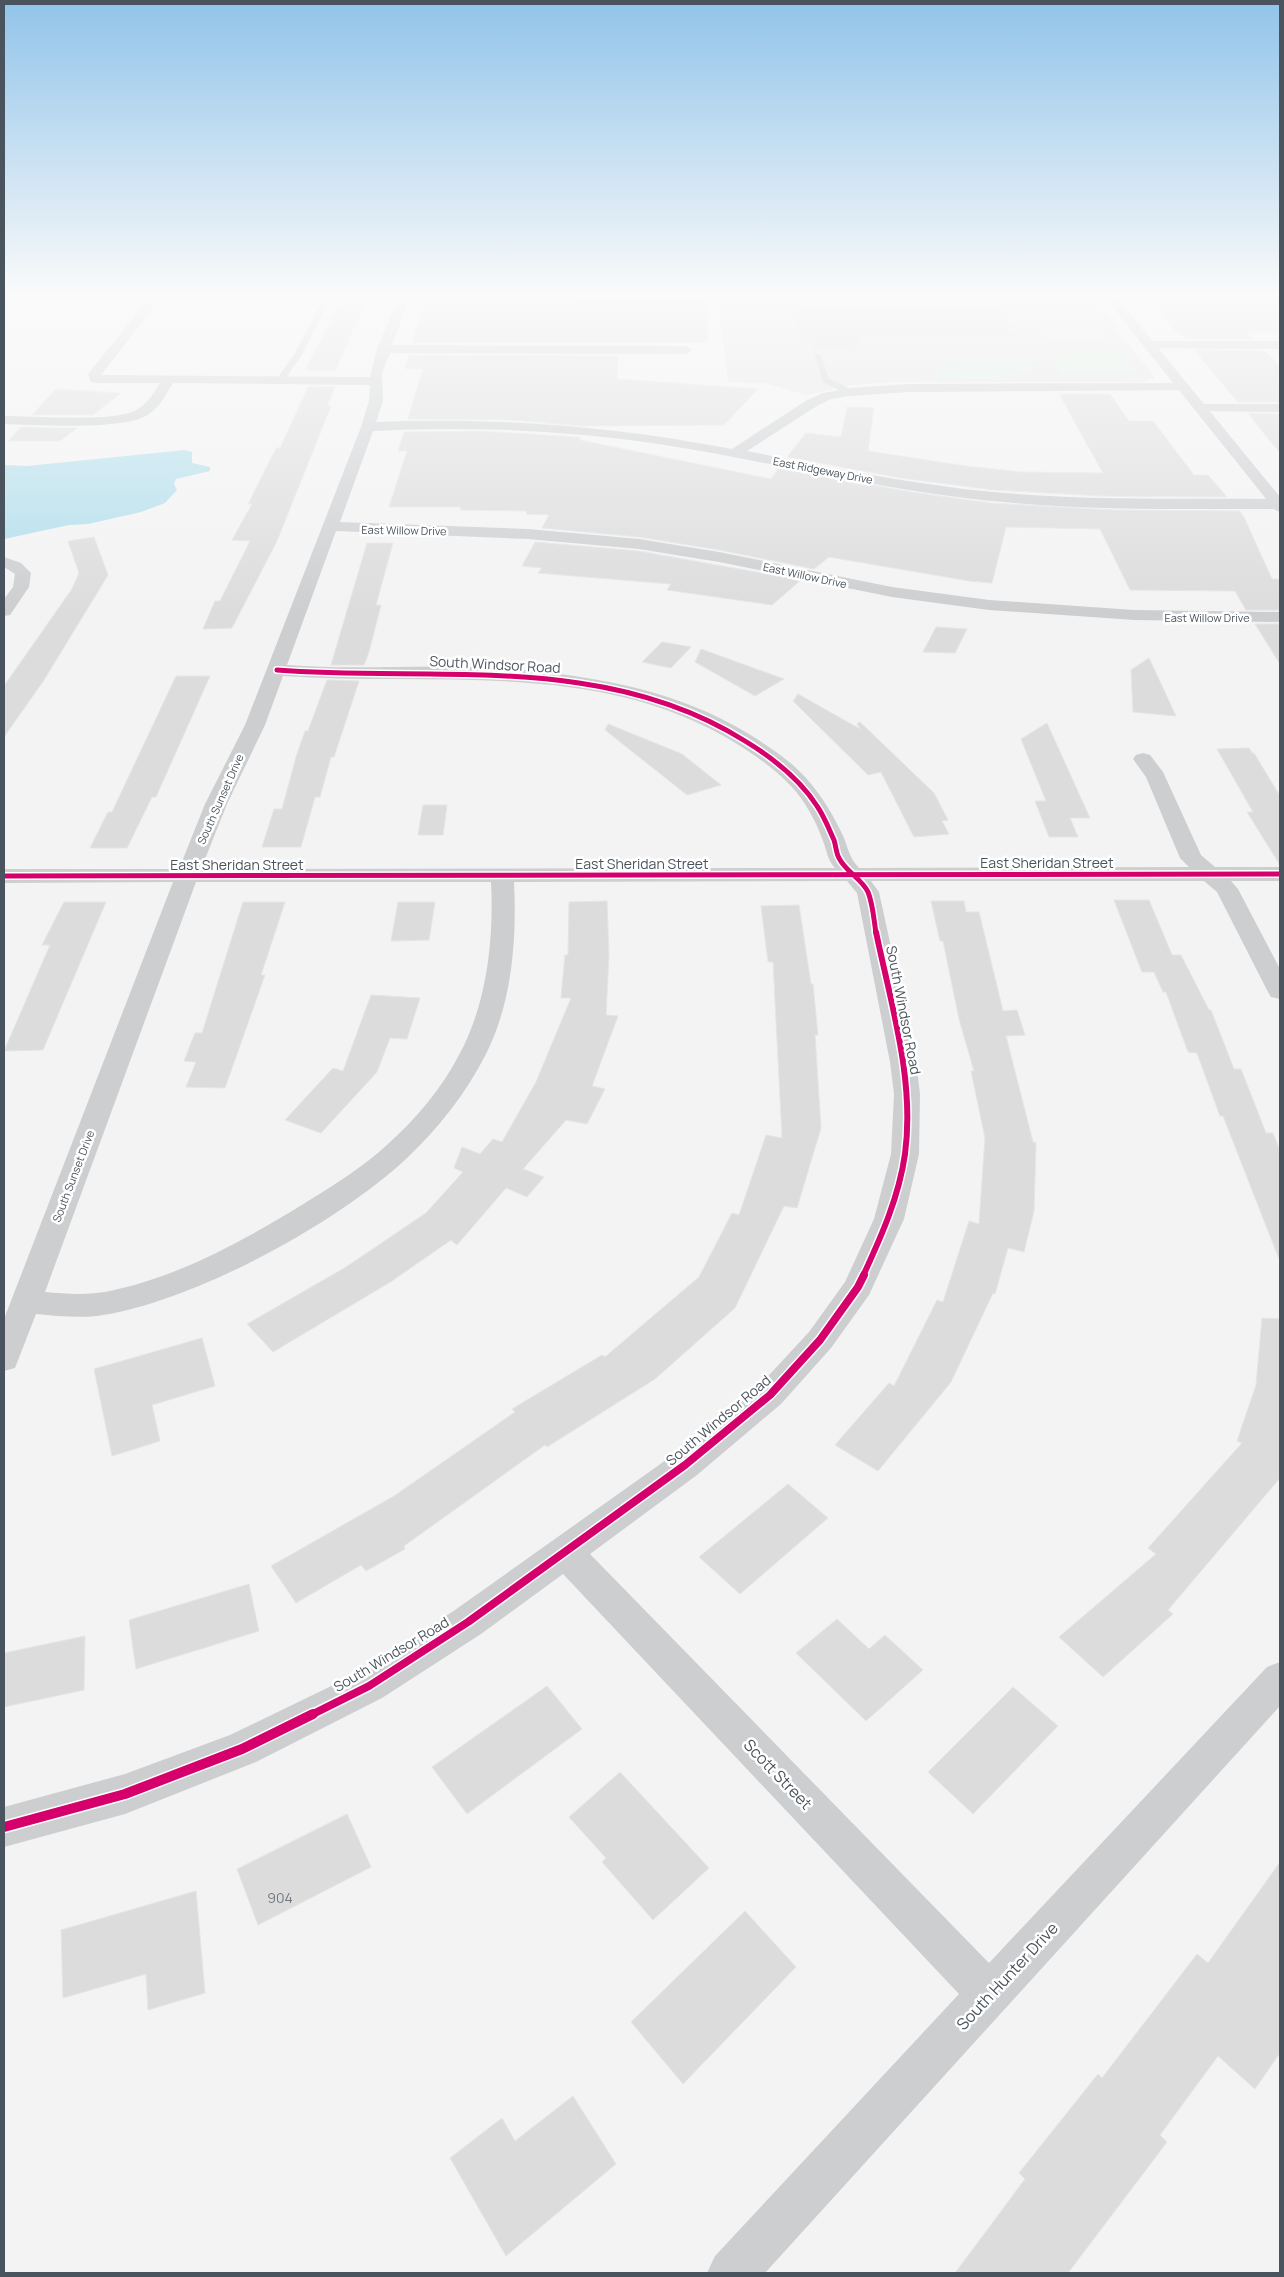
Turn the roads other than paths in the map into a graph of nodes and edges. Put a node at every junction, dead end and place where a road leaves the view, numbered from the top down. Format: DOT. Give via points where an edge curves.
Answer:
graph roads {
  1 [pos="155,400"];
  2 [pos="376,400"];
  3 [pos="818,400"];
  4 [pos="1195,400"];
  5 [pos="1201,408"];
  6 [pos="1280,408"];
  7 [pos="4,420"];
  8 [pos="368,426"];
  9 [pos="735,453"];
  10 [pos="1279,505"];
  11 [pos="331,526"];
  12 [pos="4,562"];
  13 [pos="4,611"];
  14 [pos="1280,617"];
  15 [pos="277,670"];
  16 [pos="1143,759"];
  17 [pos="1212,874"];
  18 [pos="1280,874"];
  19 [pos="853,875"];
  20 [pos="4,876"];
  21 [pos="187,876"];
  22 [pos="502,876"];
  23 [pos="1280,992"];
  24 [pos="25,1302"];
  25 [pos="4,1359"];
  26 [pos="566,1553"];
  27 [pos="1280,1679"];
  28 [pos="4,1827"];
  29 [pos="990,1995"];
  30 [pos="732,2273"];
  1 -- 7 [label="street" via="140,416 121,420"];
  2 -- 8 [label="street, South Sunset Drive"];
  3 -- 9 [label="street"];
  4 -- 5 [label="main road"];
  5 -- 6 [label="street"];
  5 -- 10 [label="main road"];
  8 -- 9 [label="street, East Ridgeway Drive" via="556,429 637,437"];
  8 -- 11 [label="street, South Sunset Drive"];
  9 -- 10 [label="street, East Ridgeway Drive" via="894,484 1007,498 1132,504"];
  11 -- 14 [label="street, East Willow Drive" via="606,540 719,557 892,592 1036,610 1121,616"];
  11 -- 15 [label="street, South Sunset Drive"];
  12 -- 13 [label="street" via="23,573 21,587"];
  15 -- 19 [label="street, South Windsor Road" via="506,674 572,681 656,700 728,730 768,755 798,781 818,807 839,859"];
  15 -- 21 [label="street, South Sunset Drive"];
  16 -- 17 [label="street" via="1156,776 1192,858"];
  17 -- 18 [label="street, East Sheridan Street"];
  17 -- 19 [label="street, East Sheridan Street"];
  17 -- 23 [label="street" via="1227,889"];
  19 -- 22 [label="street, East Sheridan Street"];
  19 -- 26 [label="street, South Windsor Road" via="868,892 907,1094 905,1154 889,1219 858,1287 820,1340 770,1395 685,1465"];
  20 -- 21 [label="street, East Sheridan Street"];
  21 -- 22 [label="street, East Sheridan Street"];
  21 -- 24 [label="street, South Sunset Drive"];
  22 -- 24 [label="street" via="505,902 491,1011 473,1055 446,1098 407,1142 356,1184 317,1210 216,1265 153,1291 102,1303"];
  24 -- 25 [label="street, South Sunset Drive"];
  26 -- 28 [label="street, South Windsor Road" via="369,1686 242,1749 124,1794"];
  26 -- 29 [label="street, Scott Street"];
  27 -- 29 [label="street, South Hunter Drive"];
  29 -- 30 [label="street, South Hunter Drive"];
}
